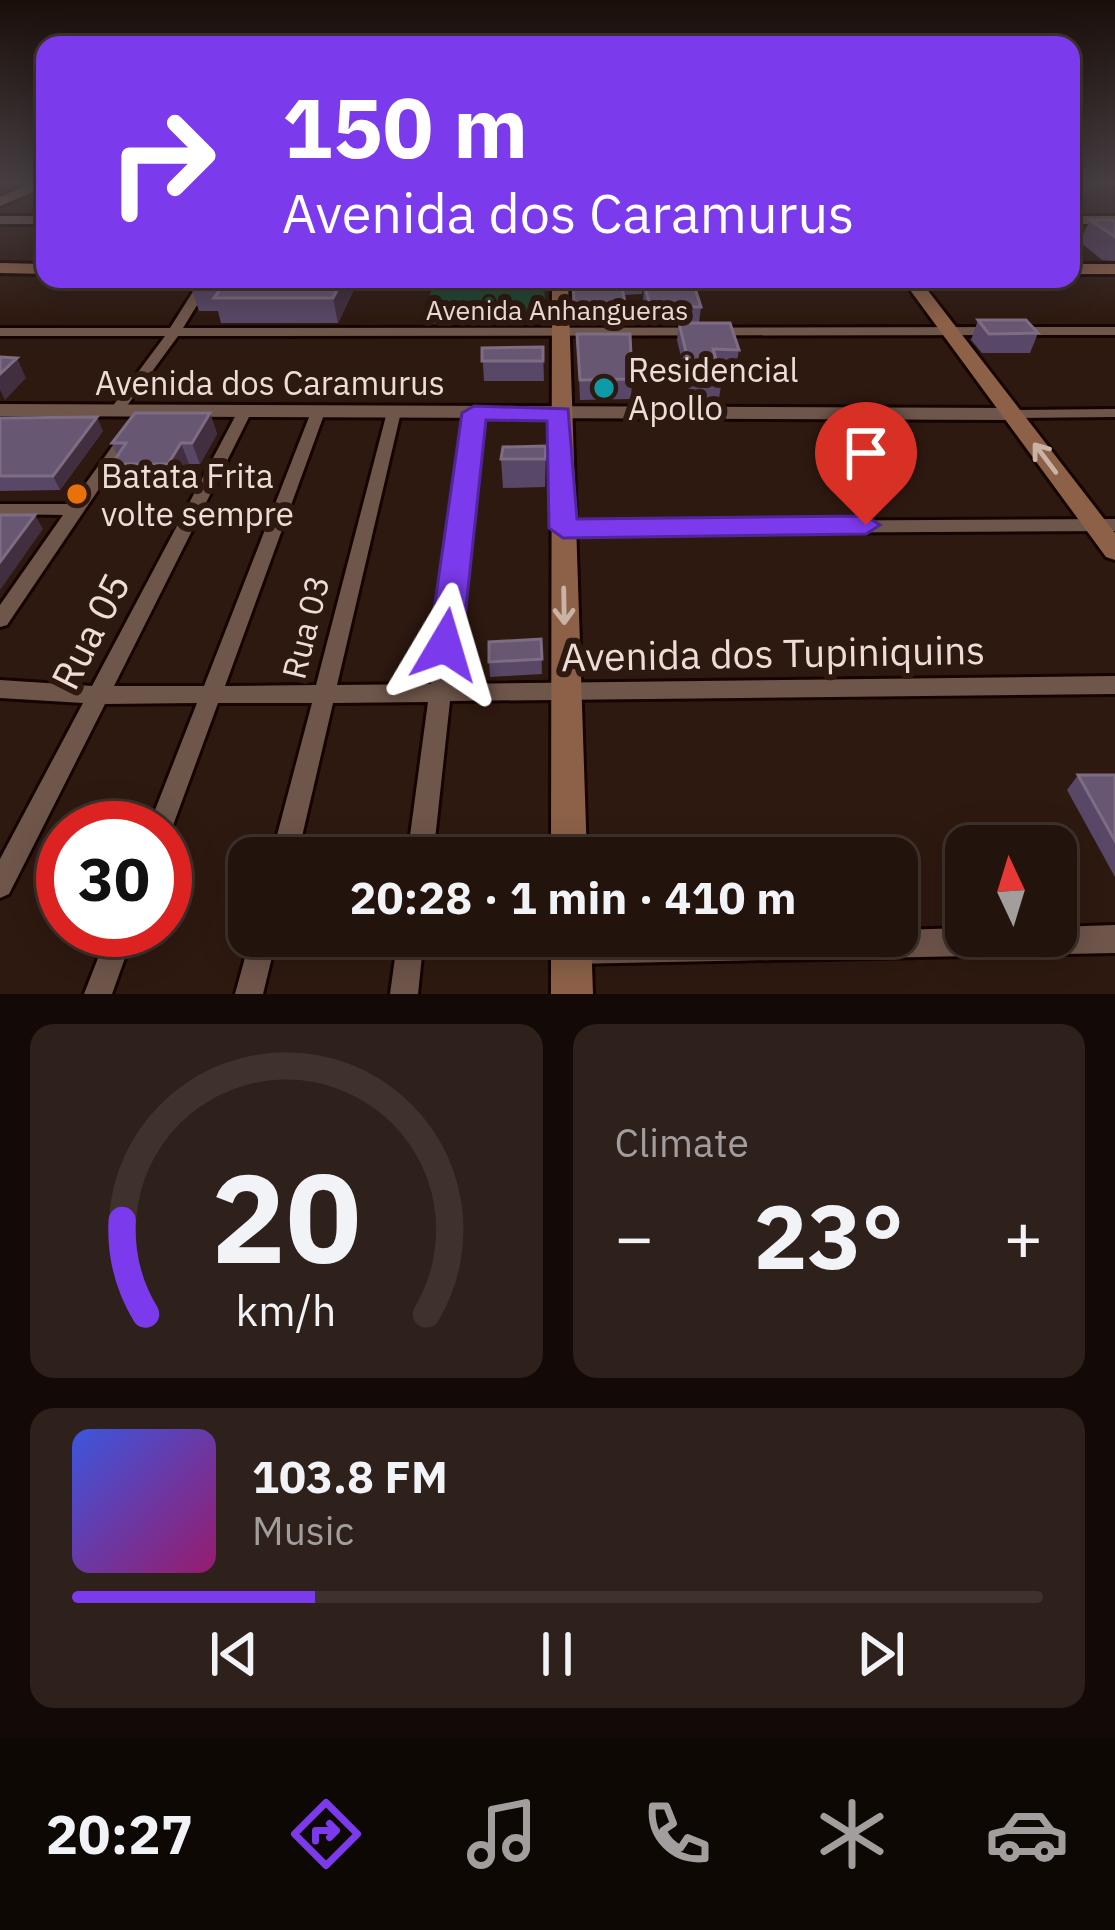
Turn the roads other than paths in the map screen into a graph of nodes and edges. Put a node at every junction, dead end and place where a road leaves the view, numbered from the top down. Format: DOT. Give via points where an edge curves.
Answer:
graph roads {
  1 [pos="0,268"];
  2 [pos="36,268"];
  3 [pos="1080,269"];
  4 [pos="1115,269"];
  5 [pos="201,288"];
  6 [pos="560,288"];
  7 [pos="916,288"];
  8 [pos="1115,331"];
  9 [pos="0,332"];
  10 [pos="947,332"];
  11 [pos="559,333"];
  12 [pos="173,334"];
  13 [pos="0,410"];
  14 [pos="116,411"];
  15 [pos="143,411"];
  16 [pos="245,411"];
  17 [pos="318,412"];
  18 [pos="394,412"];
  19 [pos="474,413"];
  20 [pos="1115,413"];
  21 [pos="559,414"];
  22 [pos="1012,414"];
  23 [pos="0,509"];
  24 [pos="76,511"];
  25 [pos="1105,525"];
  26 [pos="563,528"];
  27 [pos="1115,551"];
  28 [pos="0,620"];
  29 [pos="1115,686"];
  30 [pos="0,689"];
  31 [pos="440,692"];
  32 [pos="565,692"];
  33 [pos="326,694"];
  34 [pos="98,695"];
  35 [pos="211,695"];
  36 [pos="170,801"];
  37 [pos="289,837"];
  38 [pos="423,837"];
  39 [pos="568,837"];
  40 [pos="0,885"];
  41 [pos="1115,939"];
  42 [pos="918,940"];
  43 [pos="112,957"];
  44 [pos="259,957"];
  45 [pos="408,957"];
  46 [pos="571,957"];
  47 [pos="98,994"];
  48 [pos="249,994"];
  49 [pos="404,994"];
  50 [pos="572,994"];
  1 -- 2 [label="main road"];
  3 -- 4 [label="main road"];
  5 -- 12 [label="street"];
  6 -- 11 [label="main road"];
  7 -- 10 [label="main road"];
  8 -- 10 [label="street, Avenida Anhangueras"];
  9 -- 12 [label="street, Avenida Anhangueras"];
  10 -- 11 [label="street, Avenida Anhangueras"];
  10 -- 22 [label="main road"];
  11 -- 12 [label="street, Avenida Anhangueras"];
  11 -- 21 [label="main road"];
  12 -- 14 [label="street"];
  13 -- 14 [label="street, Avenida dos Caramurus"];
  14 -- 15 [label="street, Avenida dos Caramurus"];
  15 -- 16 [label="street, Avenida dos Caramurus"];
  15 -- 24 [label="street"];
  16 -- 17 [label="street, Avenida dos Caramurus"];
  16 -- 34 [label="street, Rua 05"];
  17 -- 18 [label="street, Avenida dos Caramurus"];
  17 -- 35 [label="street"];
  18 -- 19 [label="street, Avenida dos Caramurus"];
  18 -- 33 [label="street, Rua 03"];
  19 -- 21 [label="street, Avenida dos Caramurus"];
  19 -- 31 [label="street"];
  20 -- 22 [label="street, Avenida dos Caramurus"];
  21 -- 22 [label="street, Avenida dos Caramurus"];
  21 -- 26 [label="main road"];
  25 -- 22 [label="main road, one-way"];
  23 -- 24 [label="street"];
  24 -- 28 [label="street"];
  25 -- 26 [label="street"];
  25 -- 27 [label="main road"];
  26 -- 32 [label="main road, one-way"];
  29 -- 32 [label="street, Avenida dos Tupiniquins"];
  30 -- 34 [label="street, Avenida dos Tupiniquins"];
  31 -- 32 [label="street, Avenida dos Tupiniquins"];
  31 -- 33 [label="street, Avenida dos Tupiniquins"];
  31 -- 38 [label="street"];
  32 -- 39 [label="main road"];
  33 -- 35 [label="street, Avenida dos Tupiniquins"];
  33 -- 37 [label="street, Rua 03"];
  34 -- 35 [label="street, Avenida dos Tupiniquins"];
  34 -- 40 [label="street, Rua 05"];
  35 -- 36 [label="street"];
  41 -- 42 [label="street"];
  43 -- 47 [label="street"];
  44 -- 48 [label="street"];
  45 -- 49 [label="street"];
  46 -- 50 [label="main road"];
}
